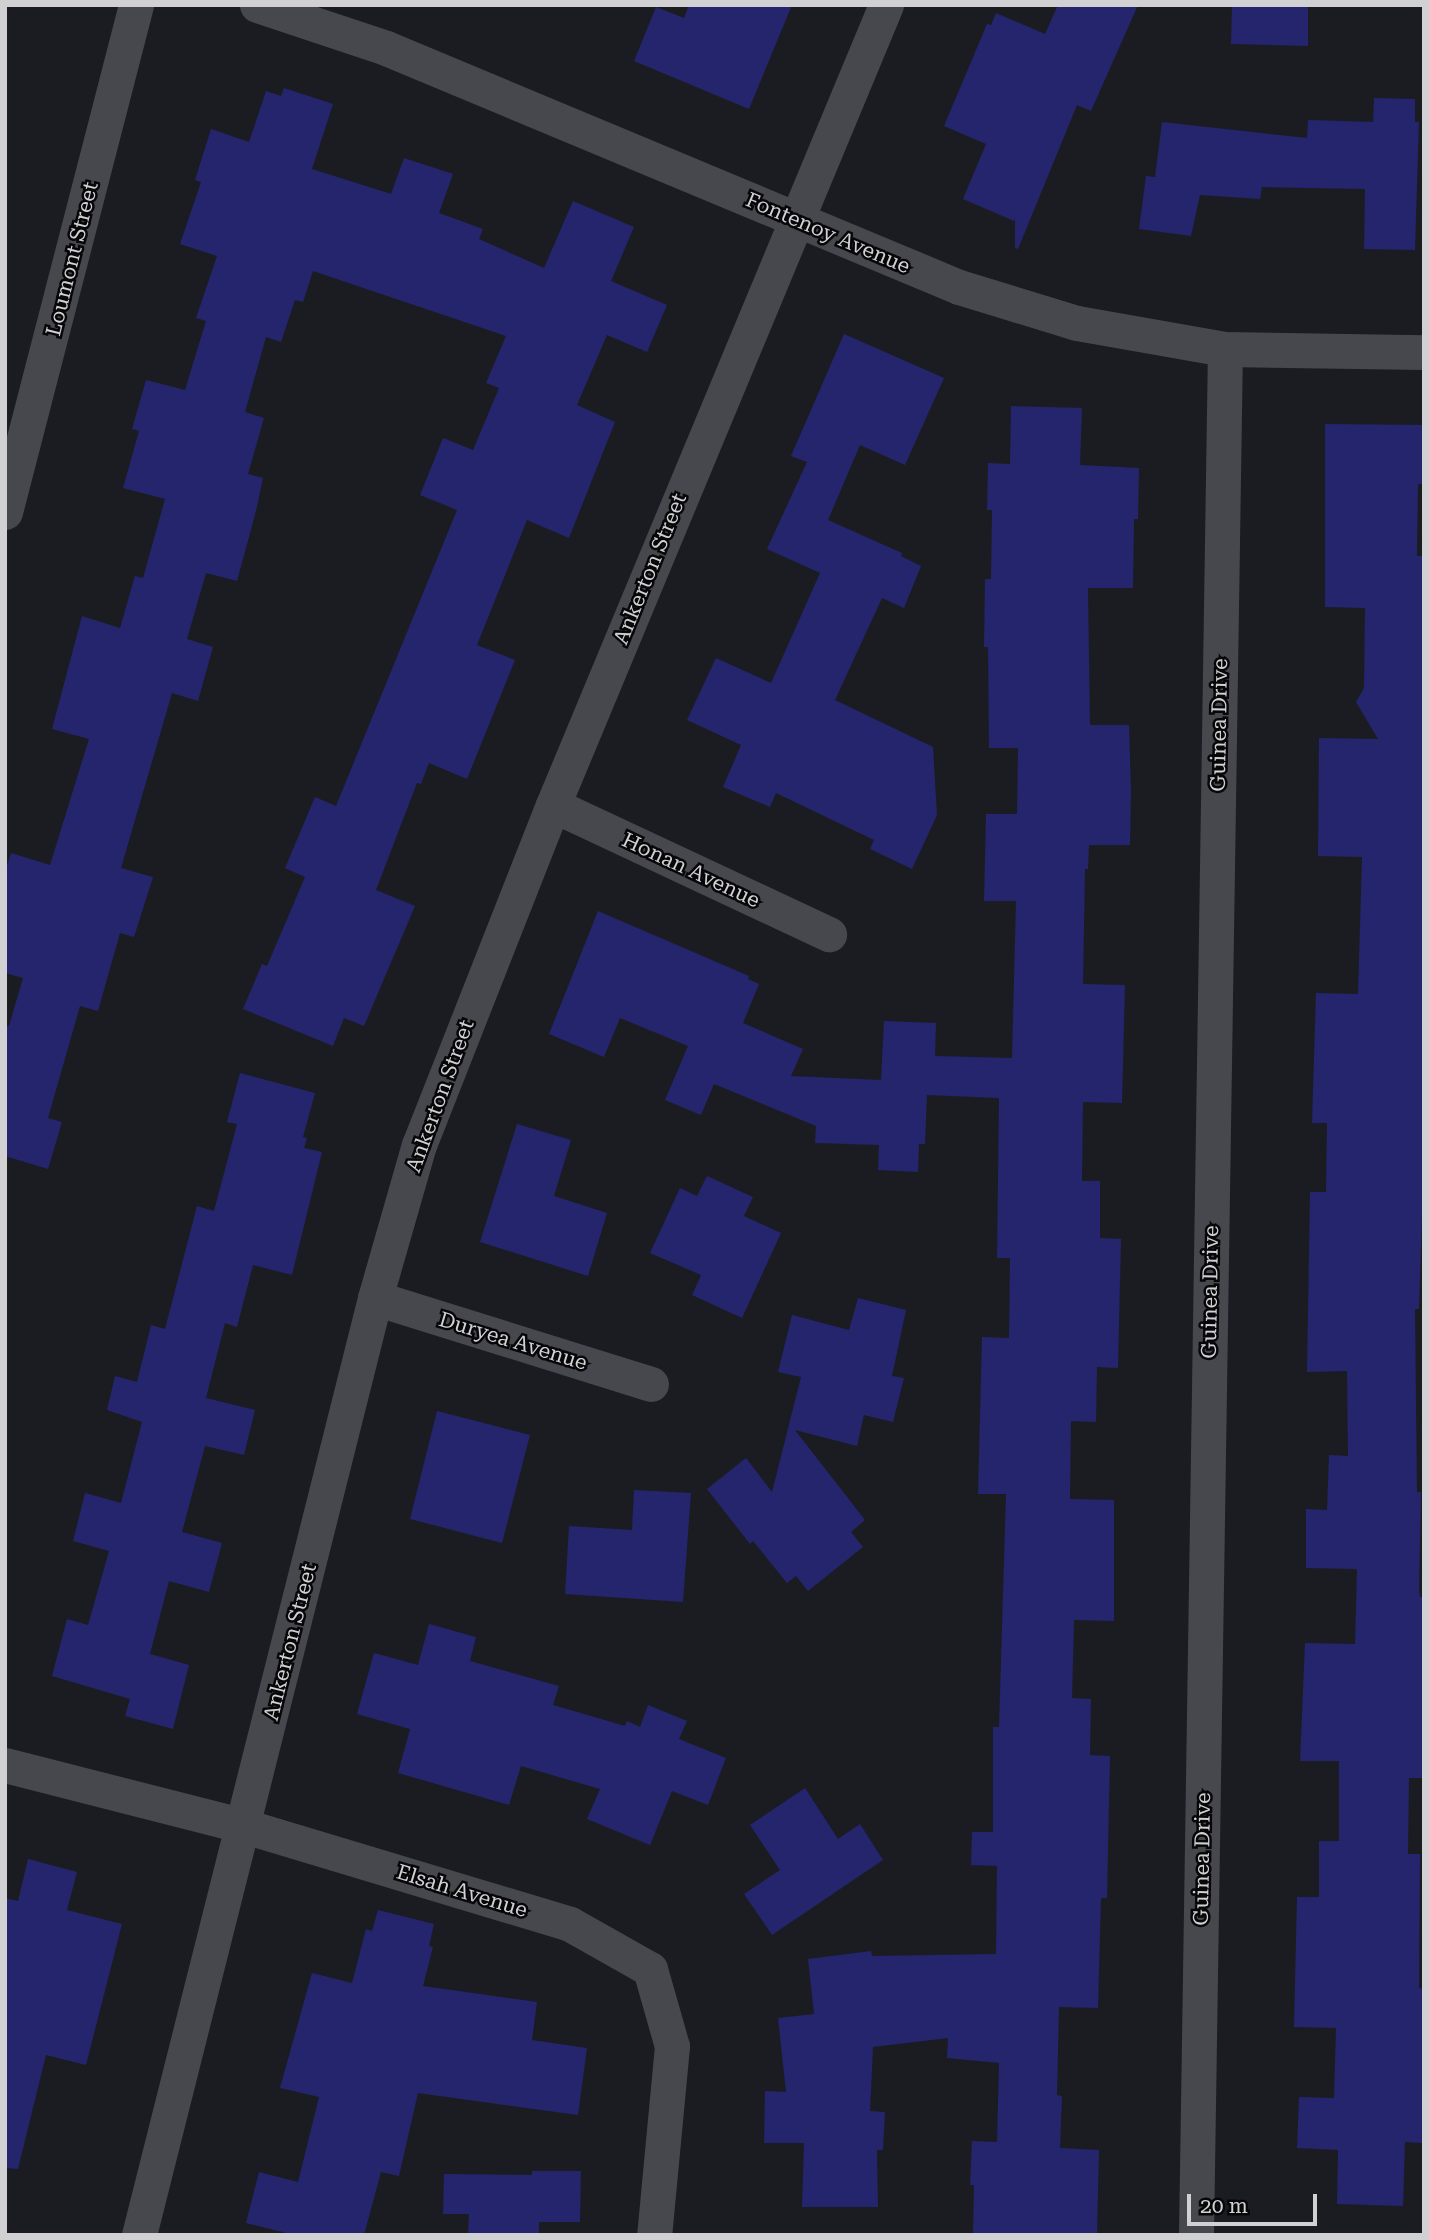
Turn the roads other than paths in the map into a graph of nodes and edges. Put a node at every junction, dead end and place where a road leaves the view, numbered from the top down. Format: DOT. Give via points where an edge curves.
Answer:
graph roads {
  1 [pos="136,5"];
  2 [pos="257,5"];
  3 [pos="886,5"];
  4 [pos="795,219"];
  5 [pos="1224,349"];
  6 [pos="1424,352"];
  7 [pos="5,512"];
  8 [pos="553,805"];
  9 [pos="829,934"];
  10 [pos="375,1298"];
  11 [pos="650,1384"];
  12 [pos="5,1765"];
  13 [pos="244,1826"];
  14 [pos="139,2235"];
  15 [pos="654,2235"];
  16 [pos="1196,2235"];
  1 -- 7 [label="street, Loumont Street"];
  2 -- 4 [label="street, Fontenoy Avenue" via="386,48"];
  3 -- 4 [label="street, Ankerton Street"];
  4 -- 5 [label="street, Fontenoy Avenue" via="959,287 1077,323"];
  4 -- 8 [label="street, Ankerton Street"];
  5 -- 6 [label="street, Fontenoy Avenue"];
  5 -- 16 [label="street, Guinea Drive"];
  8 -- 9 [label="street, Honan Avenue"];
  8 -- 10 [label="street, Ankerton Street" via="419,1145"];
  10 -- 11 [label="street, Duryea Avenue"];
  10 -- 13 [label="street, Ankerton Street"];
  12 -- 13 [label="street, Elsah Avenue"];
  13 -- 14 [label="street, Ankerton Street"];
  13 -- 15 [label="street, Elsah Avenue" via="570,1924 650,1969 672,2046"];
}
